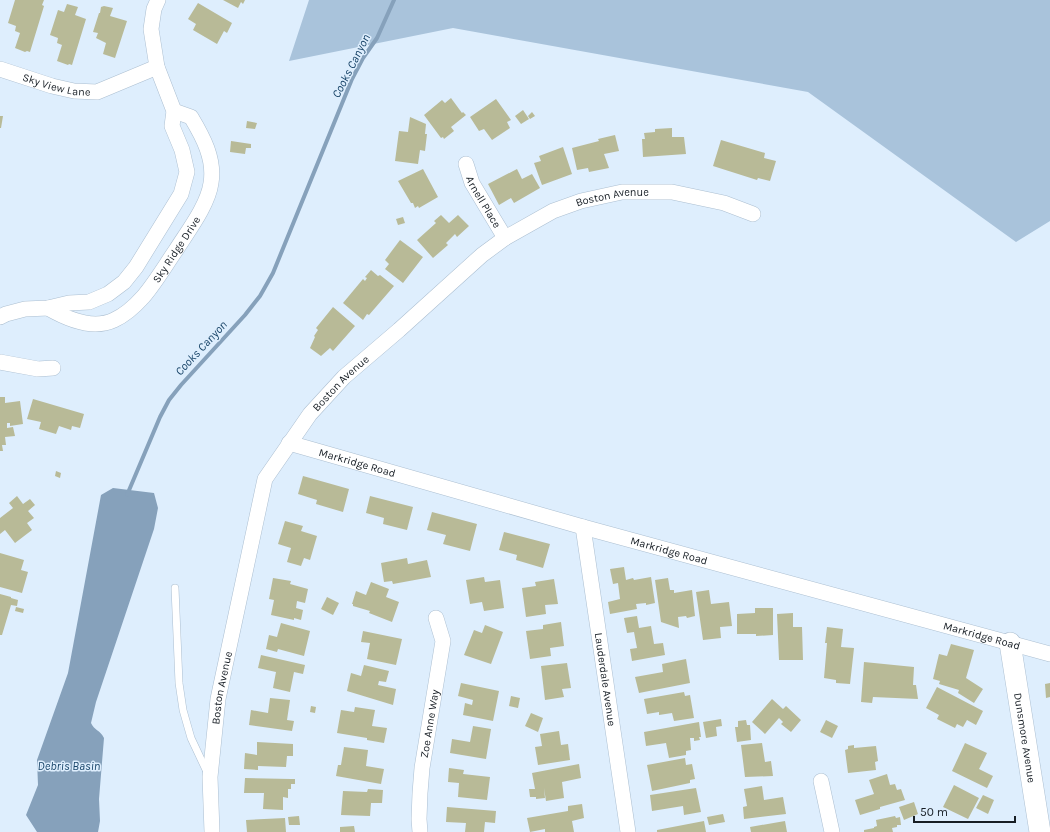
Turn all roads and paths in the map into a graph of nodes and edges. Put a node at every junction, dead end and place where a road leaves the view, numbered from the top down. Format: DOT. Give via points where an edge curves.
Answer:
graph roads {
  1 [pos="158,0"];
  2 [pos="157,67"];
  3 [pos="0,69"];
  4 [pos="174,111"];
  5 [pos="466,164"];
  6 [pos="753,214"];
  7 [pos="505,238"];
  8 [pos="48,308"];
  9 [pos="0,317"];
  10 [pos="0,362"];
  11 [pos="53,368"];
  12 [pos="289,443"];
  13 [pos="583,527"];
  14 [pos="175,588"];
  15 [pos="436,618"];
  16 [pos="1010,643"];
  17 [pos="1050,654"];
  18 [pos="210,777"];
  19 [pos="821,781"];
  20 [pos="1043,829"];
  21 [pos="212,832"];
  22 [pos="420,832"];
  23 [pos="628,832"];
  24 [pos="832,832"];
  1 -- 2 [label="street, Sky Ridge Drive" via="151,29"];
  2 -- 3 [label="street, Sky View Lane" via="97,92 74,91 52,86"];
  2 -- 4 [label="street, Sky Ridge Drive"];
  4 -- 8 [label="street, Sky Ridge Drive" via="172,126 182,150 187,172 181,194 147,250 124,282 108,294 89,302"];
  4 -- 8 [label="street, Sky Ridge Drive" via="191,117 206,147 210,162 211,183 206,200 192,226 142,298 114,320 92,324 62,316"];
  5 -- 7 [label="street, Arnell Place" via="472,183"];
  6 -- 7 [label="street, Boston Avenue" via="724,203 672,192 622,192 581,201 553,211"];
  7 -- 12 [label="street, Boston Avenue" via="482,255 344,377 310,414"];
  8 -- 9 [label="street, Sky Ridge Drive" via="25,310"];
  10 -- 11 [label="street" via="38,369"];
  12 -- 13 [label="street, Markridge Road"];
  12 -- 18 [label="street, Boston Avenue" via="265,479 218,699"];
  13 -- 16 [label="street, Markridge Road"];
  13 -- 23 [label="street, Lauderdale Avenue"];
  14 -- 18 [label="lane" via="179,683 183,710 191,738"];
  15 -- 22 [label="street, Zoe Anne Way" via="443,640 422,768"];
  16 -- 17 [label="street, Markridge Road"];
  16 -- 20 [label="street, Dunsmore Avenue"];
  18 -- 21 [label="street, Boston Avenue"];
  19 -- 24 [label="street"];
}
